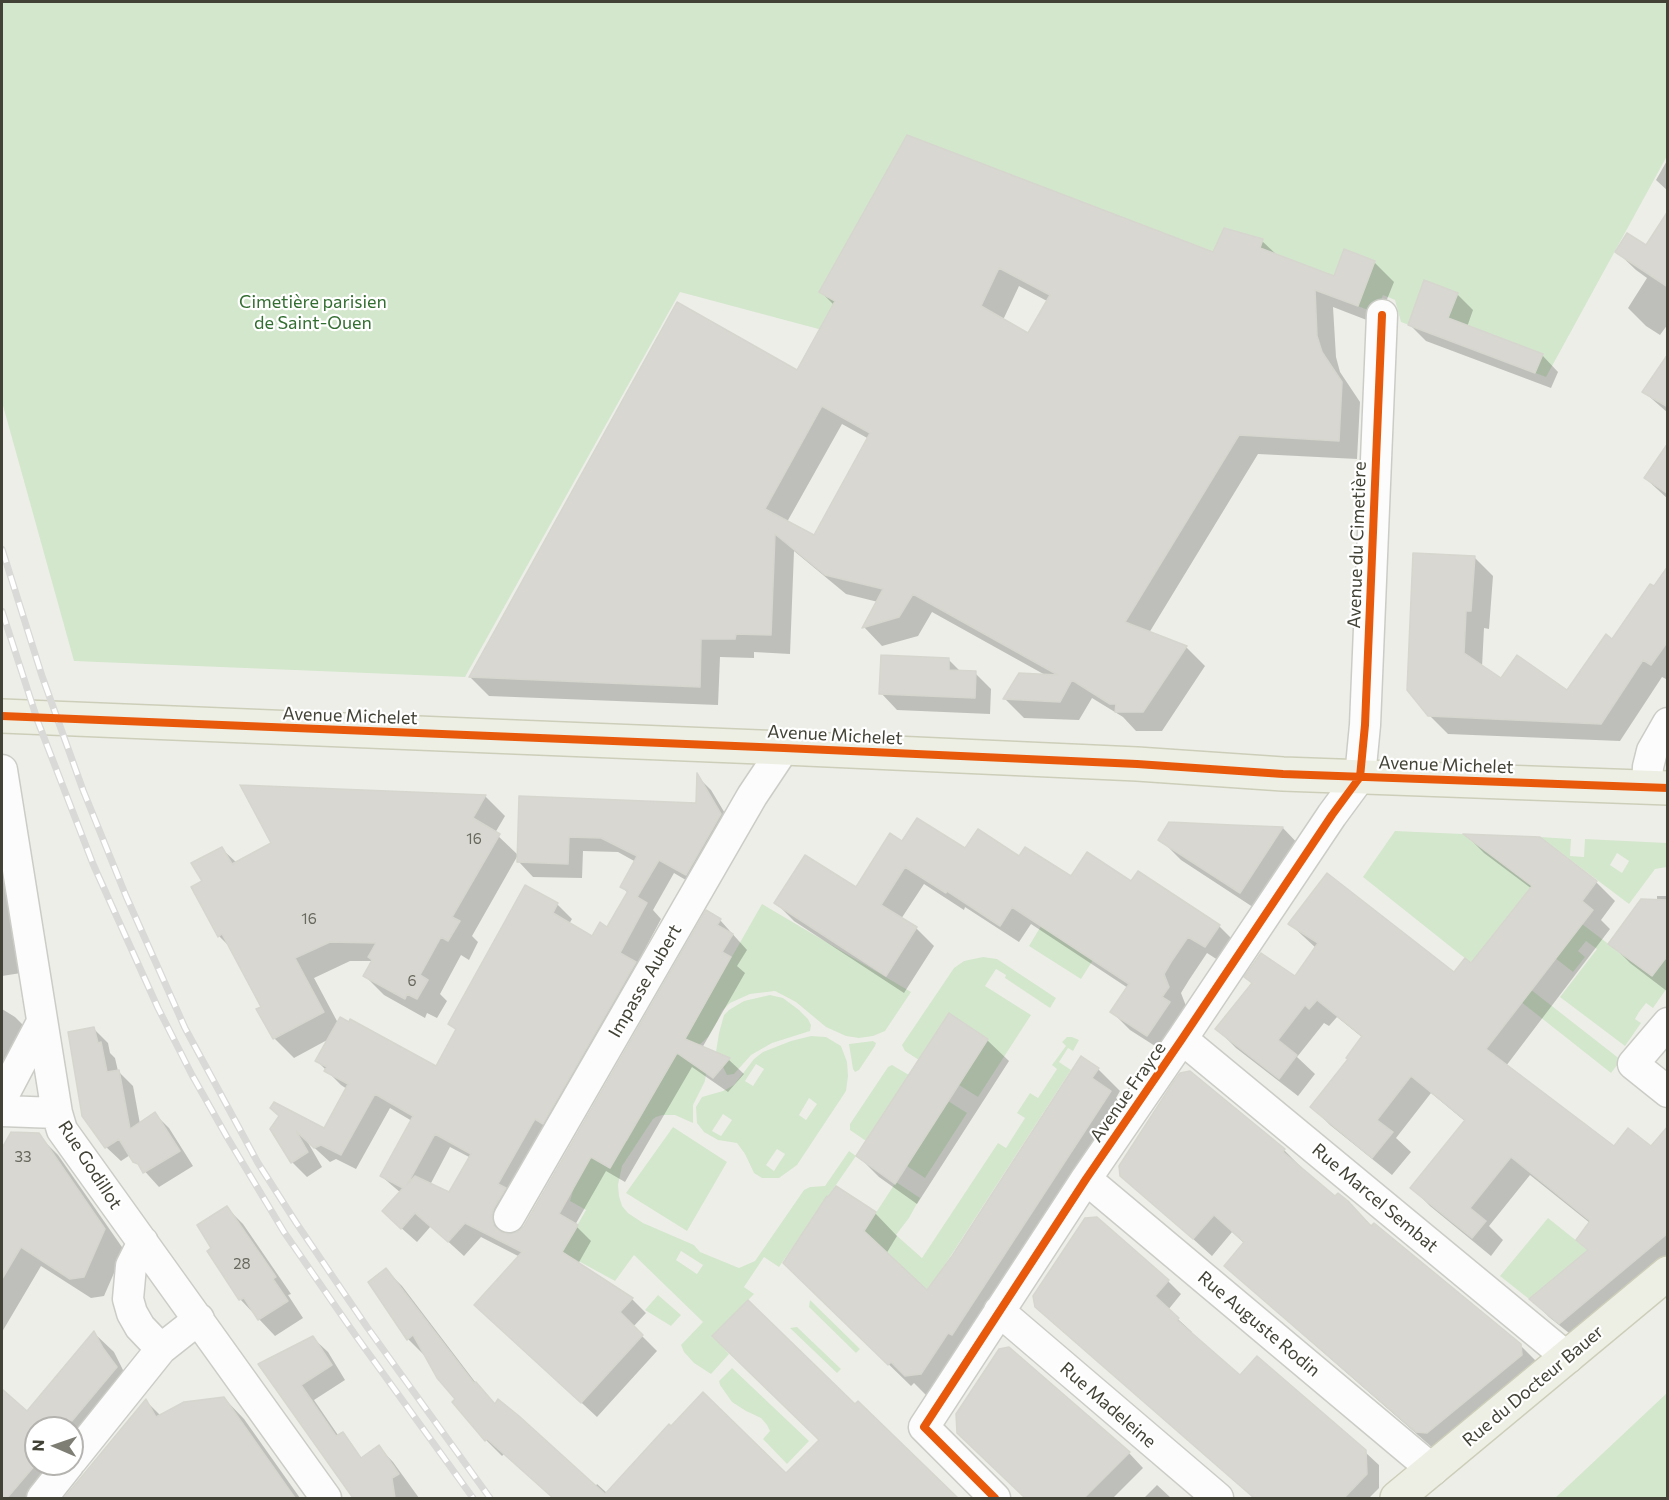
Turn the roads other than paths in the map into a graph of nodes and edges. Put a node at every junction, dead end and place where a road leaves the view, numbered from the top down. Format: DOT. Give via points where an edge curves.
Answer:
graph roads {
  1 [pos="1382,315"];
  2 [pos="2,716"];
  3 [pos="1668,723"];
  4 [pos="783,748"];
  5 [pos="2,770"];
  6 [pos="1360,777"];
  7 [pos="1658,788"];
  8 [pos="42,1022"];
  9 [pos="1668,1023"];
  10 [pos="1182,1039"];
  11 [pos="1668,1092"];
  12 [pos="2,1098"];
  13 [pos="2,1111"];
  14 [pos="57,1113"];
  15 [pos="1086,1179"];
  16 [pos="509,1217"];
  17 [pos="143,1242"];
  18 [pos="1668,1273"];
  19 [pos="999,1311"];
  20 [pos="199,1319"];
  21 [pos="161,1349"];
  22 [pos="1568,1358"];
  23 [pos="84,1445"];
  24 [pos="1433,1470"];
  25 [pos="59,1476"];
  26 [pos="320,1496"];
  27 [pos="42,1498"];
  28 [pos="996,1498"];
  29 [pos="1218,1498"];
  30 [pos="1397,1498"];
  1 -- 6 [label="street, Avenue du Cimetière"];
  2 -- 4 [label="main road, Avenue Michelet"];
  3 -- 7 [label="street" via="1648,767"];
  4 -- 6 [label="main road, Avenue Michelet"];
  4 -- 16 [label="street, Impasse Aubert"];
  5 -- 8 [label="street, Rue Godillot"];
  6 -- 7 [label="main road, Avenue Michelet"];
  6 -- 10 [label="street, Avenue Frayce"];
  8 -- 12 [label="street"];
  8 -- 14 [label="street, Rue Godillot"];
  9 -- 11 [label="street" via="1633,1064"];
  10 -- 15 [label="street, Avenue Frayce"];
  10 -- 22 [label="street, Rue Marcel Sembat"];
  13 -- 14 [label="street"];
  14 -- 17 [label="street, Rue Godillot" via="63,1130"];
  15 -- 19 [label="street, Avenue Frayce"];
  15 -- 24 [label="street, Rue Auguste Rodin"];
  17 -- 20 [label="street, Rue Godillot"];
  17 -- 21 [label="street" via="131,1266 129,1299 140,1327"];
  18 -- 22 [label="main road, Rue du Docteur Bauer"];
  19 -- 28 [label="street, Avenue Frayce" via="924,1427"];
  19 -- 29 [label="street, Rue Madeleine"];
  20 -- 21 [label="street"];
  20 -- 26 [label="street, Rue Godillot"];
  21 -- 23 [label="street"];
  22 -- 24 [label="main road, Rue du Docteur Bauer"];
  24 -- 30 [label="main road, Rue du Docteur Bauer"];
  25 -- 27 [label="street"];
}
